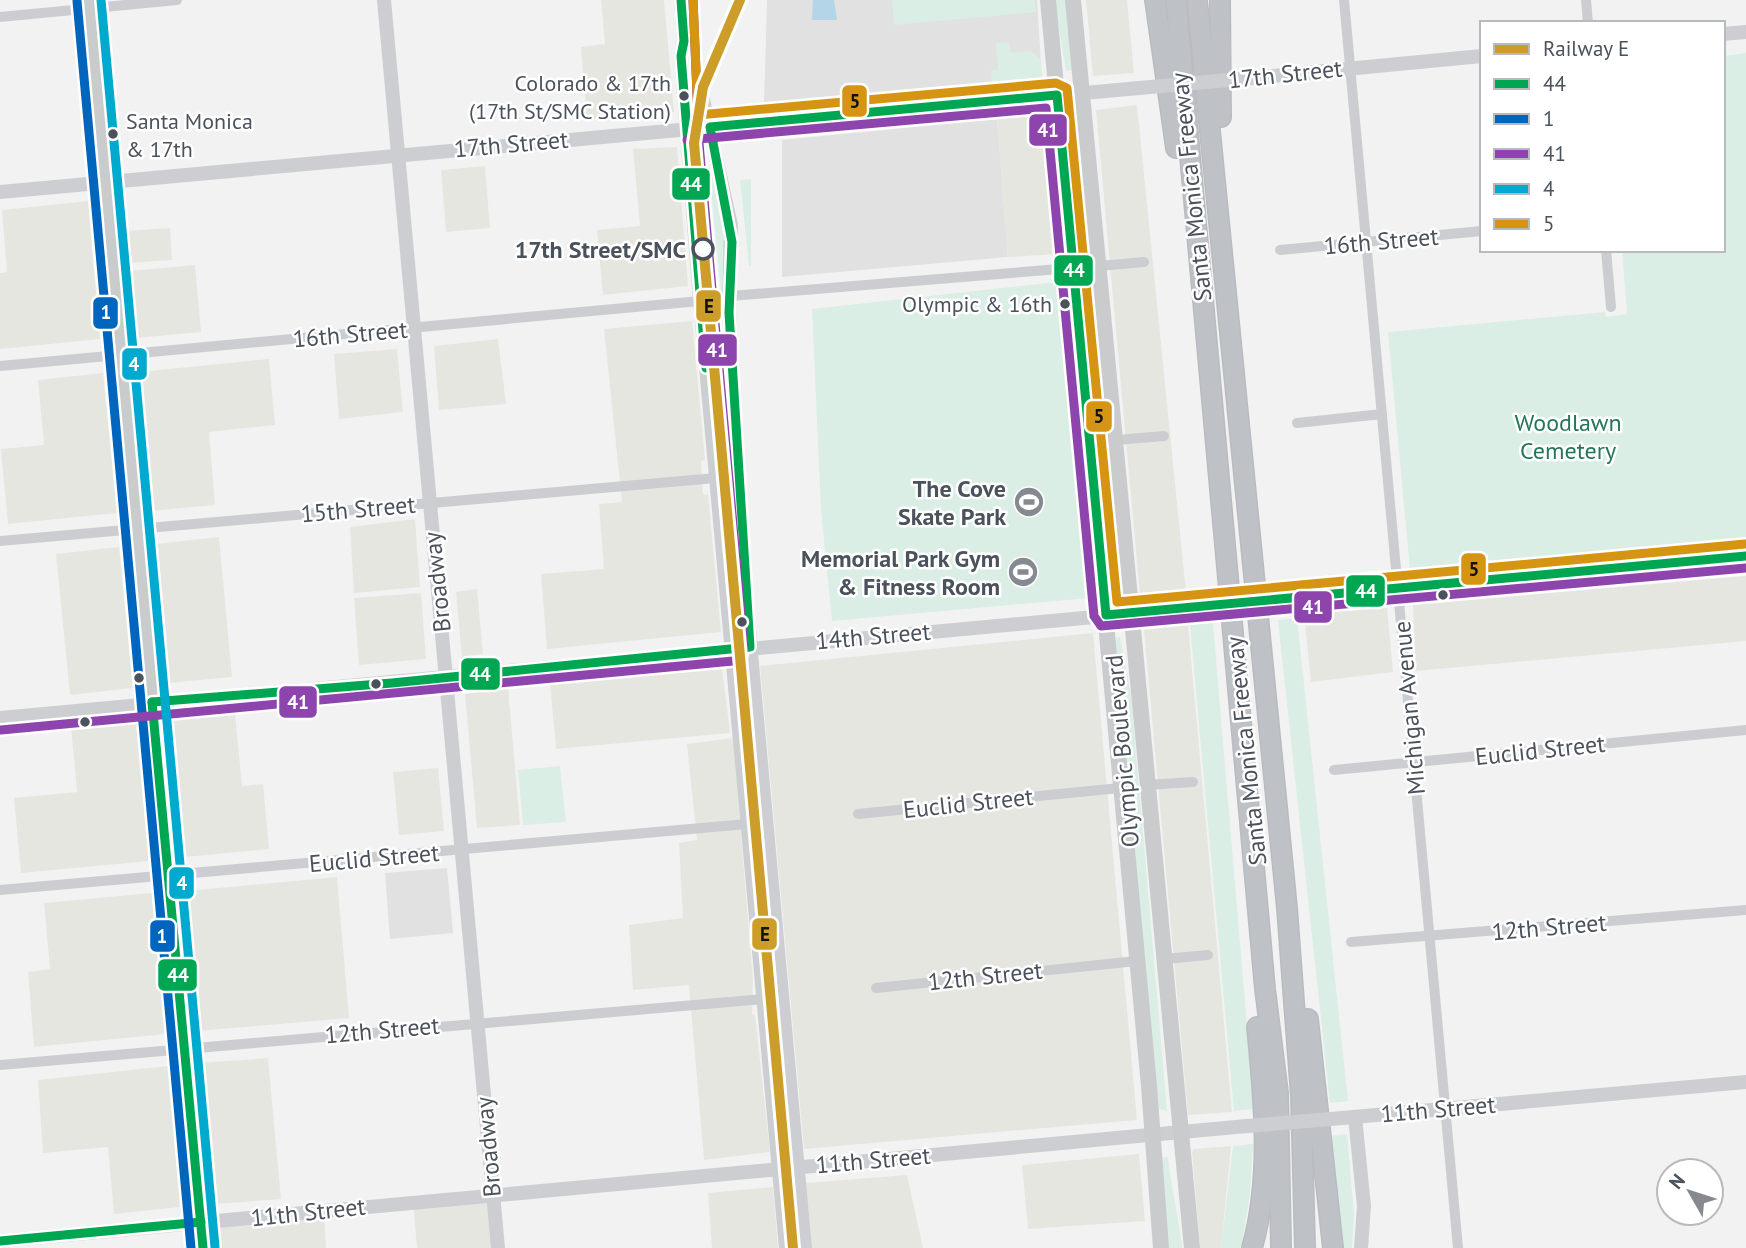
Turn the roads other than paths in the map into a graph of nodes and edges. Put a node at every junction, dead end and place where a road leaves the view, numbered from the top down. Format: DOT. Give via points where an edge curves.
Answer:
graph roads {
  1 [pos="177,0"];
  2 [pos="384,0"];
  3 [pos="681,0"];
  4 [pos="1048,0"];
  5 [pos="1073,0"];
  6 [pos="1155,0"];
  7 [pos="1176,0"];
  8 [pos="1197,0"];
  9 [pos="1220,0"];
  10 [pos="1343,0"];
  11 [pos="1586,0"];
  12 [pos="90,4"];
  13 [pos="0,17"];
  14 [pos="1588,21"];
  15 [pos="1746,32"];
  16 [pos="1725,34"];
  17 [pos="684,41"];
  18 [pos="1480,55"];
  19 [pos="1350,67"];
  20 [pos="1082,92"];
  21 [pos="1058,95"];
  22 [pos="710,127"];
  23 [pos="686,128"];
  24 [pos="398,155"];
  25 [pos="105,182"];
  26 [pos="0,191"];
  27 [pos="1480,231"];
  28 [pos="1366,243"];
  29 [pos="1196,245"];
  30 [pos="1280,250"];
  31 [pos="1606,252"];
  32 [pos="1144,262"];
  33 [pos="1099,266"];
  34 [pos="1072,268"];
  35 [pos="1224,272"];
  36 [pos="731,296"];
  37 [pos="699,300"];
  38 [pos="1611,307"];
  39 [pos="414,329"];
  40 [pos="121,355"];
  41 [pos="0,366"];
  42 [pos="1381,414"];
  43 [pos="1297,423"];
  44 [pos="1164,436"];
  45 [pos="1117,440"];
  46 [pos="716,478"];
  47 [pos="430,502"];
  48 [pos="137,529"];
  49 [pos="0,541"];
  50 [pos="1746,556"];
  51 [pos="1398,590"];
  52 [pos="1133,613"];
  53 [pos="1105,615"];
  54 [pos="750,647"];
  55 [pos="732,649"];
  56 [pos="447,677"];
  57 [pos="152,702"];
  58 [pos="0,718"];
  59 [pos="1746,730"];
  60 [pos="1413,762"];
  61 [pos="1334,769"];
  62 [pos="1192,782"];
  63 [pos="1147,785"];
  64 [pos="1120,788"];
  65 [pos="858,814"];
  66 [pos="747,824"];
  67 [pos="461,850"];
  68 [pos="169,877"];
  69 [pos="0,890"];
  70 [pos="1287,908"];
  71 [pos="1746,910"];
  72 [pos="1430,936"];
  73 [pos="1351,942"];
  74 [pos="1208,956"];
  75 [pos="1164,958"];
  76 [pos="1137,961"];
  77 [pos="876,988"];
  78 [pos="1265,989"];
  79 [pos="764,999"];
  80 [pos="477,1022"];
  81 [pos="185,1049"];
  82 [pos="0,1065"];
  83 [pos="1746,1082"];
  84 [pos="1446,1108"];
  85 [pos="1355,1117"];
  86 [pos="1179,1132"];
  87 [pos="1152,1134"];
  88 [pos="797,1167"];
  89 [pos="778,1168"];
  90 [pos="492,1194"];
  91 [pos="201,1222"];
  92 [pos="0,1241"];
  93 [pos="203,1248"];
  94 [pos="498,1248"];
  95 [pos="786,1248"];
  96 [pos="805,1248"];
  97 [pos="1161,1248"];
  98 [pos="1192,1248"];
  99 [pos="1252,1248"];
  100 [pos="1281,1248"];
  101 [pos="1305,1248"];
  102 [pos="1333,1248"];
  103 [pos="1361,1248"];
  104 [pos="1458,1248"];
  1 -- 12 [label="street"];
  2 -- 24 [label="street, Broadway"];
  3 -- 17 [label="street"];
  4 -- 21 [label="main road, Olympic Boulevard"];
  5 -- 20 [label="main road, Olympic Boulevard"];
  6 -- 29 [label="highway" via="1175,143"];
  7 -- 29 [label="highway, Santa Monica Freeway"];
  8 -- 35 [label="highway, Santa Monica Freeway"];
  9 -- 35 [label="highway" via="1220,97 1230,237"];
  10 -- 19 [label="street, Michigan Avenue"];
  11 -- 14 [label="street"];
  12 -- 13 [label="street"];
  12 -- 25 [label="main road"];
  15 -- 16 [label="street"];
  17 -- 22 [label="street" via="692,51"];
  17 -- 23 [label="street"];
  18 -- 19 [label="street, 17th Street"];
  19 -- 20 [label="street, 17th Street, bridge"];
  19 -- 28 [label="street, Michigan Avenue"];
  20 -- 21 [label="street, 17th Street"];
  20 -- 33 [label="main road, Olympic Boulevard"];
  21 -- 22 [label="street, 17th Street"];
  21 -- 34 [label="main road, Olympic Boulevard"];
  22 -- 23 [label="street, 17th Street"];
  22 -- 36 [label="street" via="731,225"];
  23 -- 24 [label="street, 17th Street"];
  23 -- 37 [label="street"];
  24 -- 25 [label="street, 17th Street"];
  24 -- 39 [label="street, Broadway"];
  25 -- 26 [label="street, 17th Street"];
  25 -- 40 [label="main road"];
  27 -- 28 [label="street, 16th Street"];
  28 -- 30 [label="street, 16th Street"];
  28 -- 42 [label="street, Michigan Avenue"];
  29 -- 78 [label="highway, Santa Monica Freeway"];
  31 -- 38 [label="street"];
  32 -- 33 [label="street"];
  33 -- 45 [label="main road, Olympic Boulevard"];
  34 -- 36 [label="street"];
  34 -- 53 [label="main road, Olympic Boulevard"];
  35 -- 70 [label="highway, Santa Monica Freeway"];
  36 -- 54 [label="street"];
  37 -- 39 [label="street, 16th Street"];
  37 -- 46 [label="street"];
  39 -- 40 [label="street, 16th Street"];
  39 -- 47 [label="street, Broadway"];
  40 -- 41 [label="street, 16th Street"];
  40 -- 48 [label="main road"];
  42 -- 43 [label="street"];
  42 -- 51 [label="street, Michigan Avenue"];
  44 -- 45 [label="street"];
  45 -- 52 [label="main road, Olympic Boulevard"];
  46 -- 47 [label="street, 15th Street"];
  46 -- 55 [label="street"];
  47 -- 48 [label="street, 15th Street"];
  47 -- 56 [label="street, Broadway"];
  48 -- 49 [label="street, 15th Street"];
  48 -- 57 [label="main road"];
  50 -- 51 [label="street, 14th Street"];
  51 -- 52 [label="street, 14th Street, bridge"];
  51 -- 60 [label="street, Michigan Avenue"];
  52 -- 53 [label="street, 14th Street"];
  52 -- 63 [label="main road, Olympic Boulevard"];
  53 -- 54 [label="street, 14th Street"];
  53 -- 64 [label="main road, Olympic Boulevard"];
  54 -- 55 [label="street, 14th Street"];
  54 -- 88 [label="street"];
  55 -- 56 [label="street, 14th Street"];
  55 -- 66 [label="street"];
  56 -- 57 [label="street, 14th Street"];
  56 -- 67 [label="street, Broadway"];
  57 -- 58 [label="street, 14th Street"];
  57 -- 68 [label="main road"];
  59 -- 60 [label="street, Euclid Street"];
  60 -- 61 [label="street, Euclid Street"];
  60 -- 72 [label="street, Michigan Avenue"];
  62 -- 63 [label="street"];
  63 -- 75 [label="main road, Olympic Boulevard"];
  64 -- 65 [label="street, Euclid Street"];
  64 -- 76 [label="main road, Olympic Boulevard"];
  66 -- 67 [label="street, Euclid Street"];
  66 -- 79 [label="street"];
  67 -- 68 [label="street, Euclid Street"];
  67 -- 80 [label="street, Broadway"];
  68 -- 69 [label="street, Euclid Street"];
  68 -- 81 [label="main road"];
  70 -- 101 [label="highway, Santa Monica Freeway" via="1301,1096"];
  70 -- 102 [label="highway" via="1302,959"];
  71 -- 72 [label="street, 12th Street"];
  72 -- 73 [label="street, 12th Street"];
  72 -- 84 [label="street, Michigan Avenue"];
  74 -- 75 [label="street"];
  75 -- 86 [label="main road, Olympic Boulevard"];
  76 -- 77 [label="street, 12th Street"];
  76 -- 87 [label="main road, Olympic Boulevard"];
  78 -- 99 [label="highway" via="1257,1024 1264,1097 1264,1181"];
  78 -- 100 [label="highway, Santa Monica Freeway" via="1278,1093"];
  79 -- 80 [label="street, 12th Street"];
  79 -- 89 [label="street"];
  80 -- 81 [label="street, 12th Street"];
  80 -- 90 [label="street, Broadway"];
  81 -- 82 [label="street, 12th Street"];
  81 -- 91 [label="main road"];
  83 -- 84 [label="street, 11th Street"];
  84 -- 85 [label="street, 11th Street"];
  84 -- 104 [label="street, Michigan Avenue"];
  85 -- 86 [label="street, 11th Street, bridge"];
  85 -- 103 [label="street" via="1364,1206"];
  86 -- 87 [label="street, 11th Street"];
  86 -- 98 [label="main road, Olympic Boulevard"];
  87 -- 88 [label="street, 11th Street"];
  87 -- 97 [label="main road, Olympic Boulevard"];
  88 -- 89 [label="street, 11th Street"];
  88 -- 96 [label="street"];
  89 -- 90 [label="street, 11th Street"];
  89 -- 95 [label="street"];
  90 -- 91 [label="street, 11th Street"];
  90 -- 94 [label="street, Broadway"];
  91 -- 92 [label="street, 11th Street"];
  91 -- 93 [label="main road"];
}
